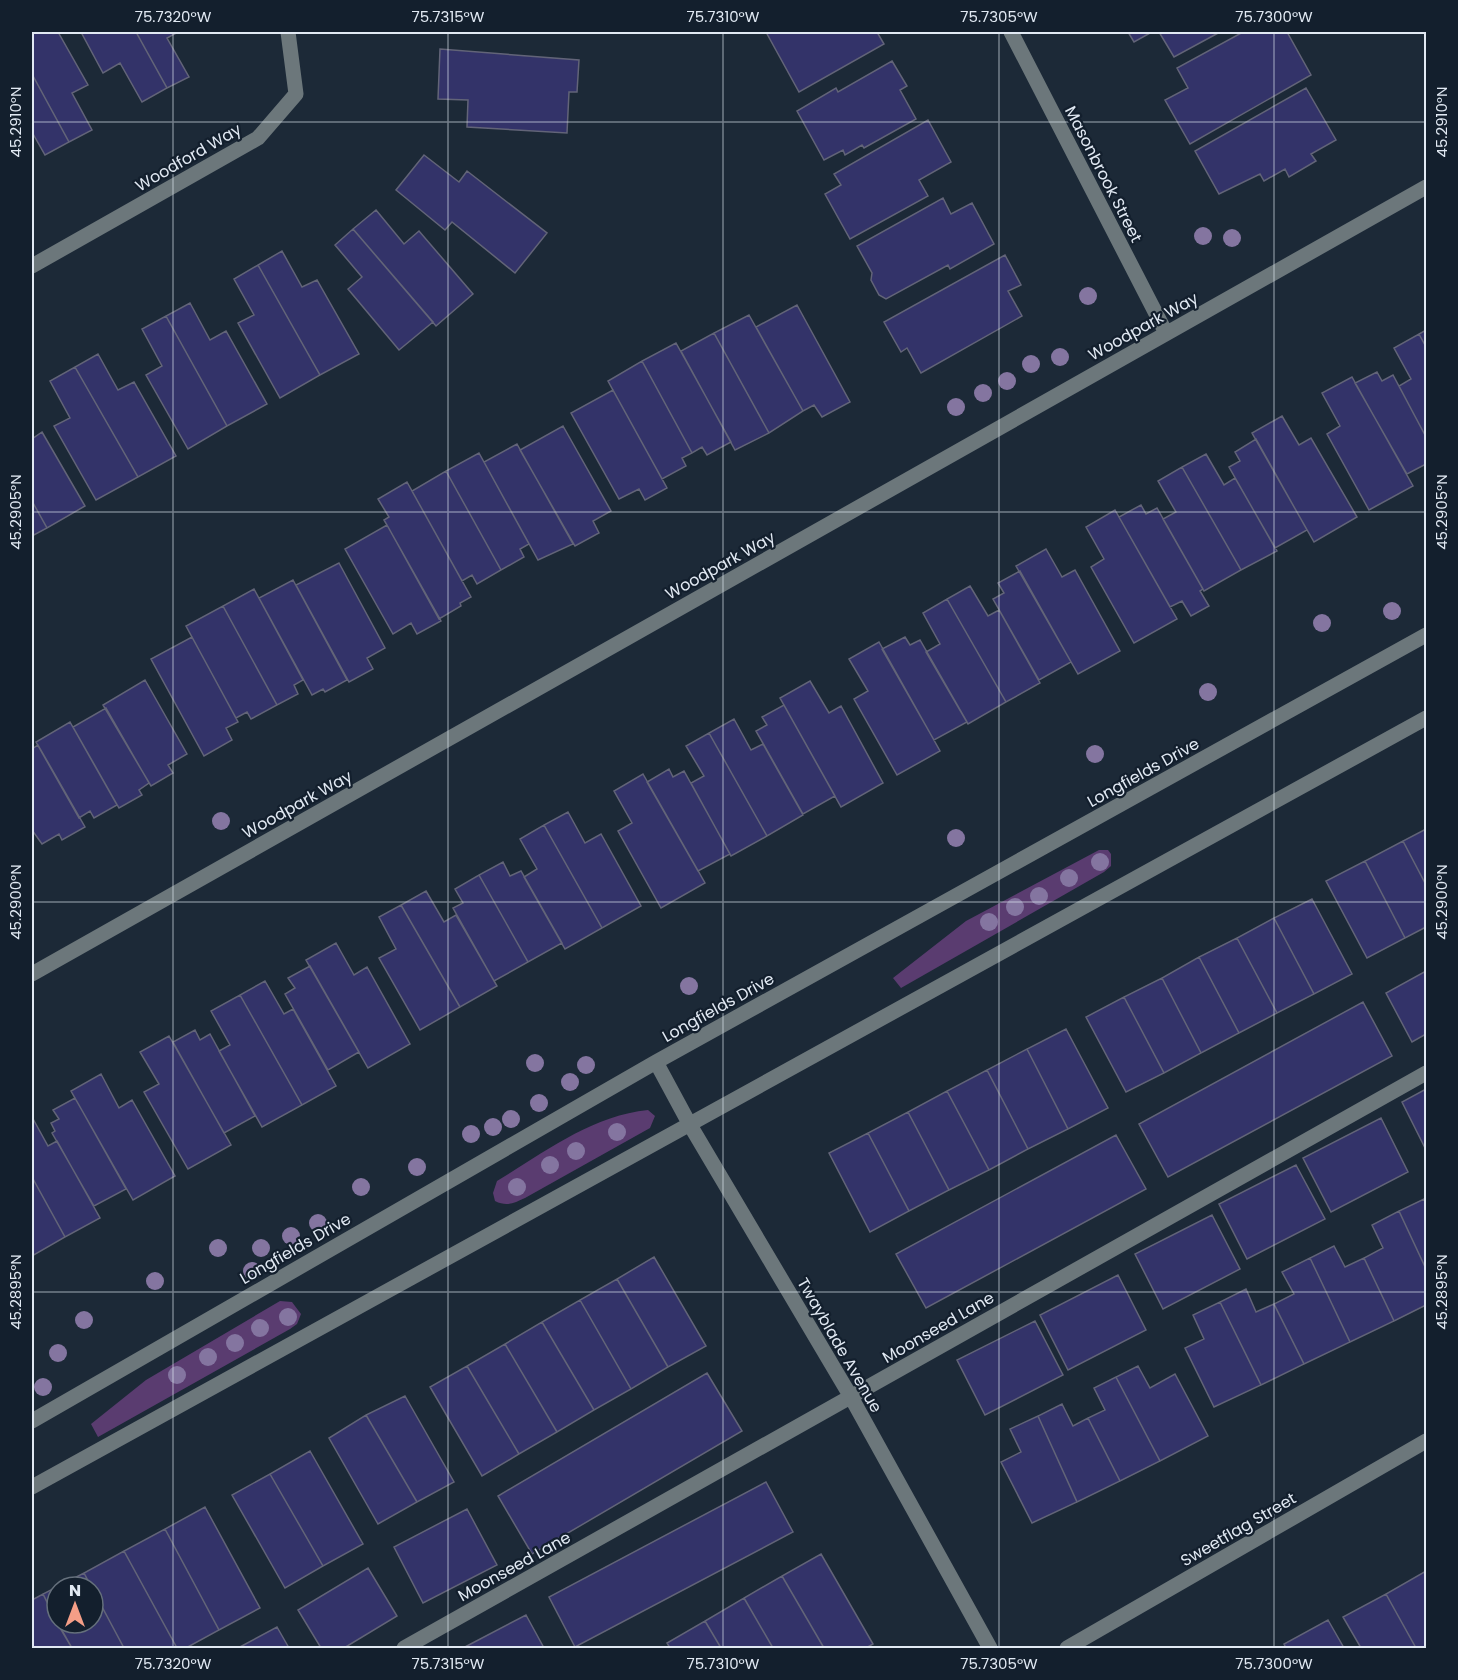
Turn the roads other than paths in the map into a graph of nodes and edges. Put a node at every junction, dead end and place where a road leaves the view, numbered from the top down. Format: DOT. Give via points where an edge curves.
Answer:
graph roads {
  1 [pos="288,32"];
  2 [pos="1011,32"];
  3 [pos="1426,187"];
  4 [pos="32,266"];
  5 [pos="1166,333"];
  6 [pos="1426,635"];
  7 [pos="1426,718"];
  8 [pos="32,974"];
  9 [pos="656,1062"];
  10 [pos="1426,1073"];
  11 [pos="690,1125"];
  12 [pos="850,1397"];
  13 [pos="32,1420"];
  14 [pos="1426,1441"];
  15 [pos="32,1487"];
  16 [pos="404,1648"];
  17 [pos="990,1648"];
  18 [pos="1067,1648"];
  1 -- 4 [label="street, Woodford Way" via="296,94 258,138"];
  2 -- 5 [label="street, Masonbrook Street"];
  3 -- 5 [label="street, Woodpark Way"];
  5 -- 8 [label="street, Woodpark Way"];
  6 -- 9 [label="street, Longfields Drive"];
  7 -- 11 [label="street"];
  9 -- 11 [label="street, Twayblade Avenue"];
  9 -- 13 [label="street, Longfields Drive"];
  10 -- 12 [label="street, Moonseed Lane"];
  11 -- 12 [label="street, Twayblade Avenue"];
  11 -- 15 [label="street"];
  12 -- 16 [label="street, Moonseed Lane"];
  12 -- 17 [label="street, Twayblade Avenue"];
  14 -- 18 [label="street, Sweetflag Street"];
}
